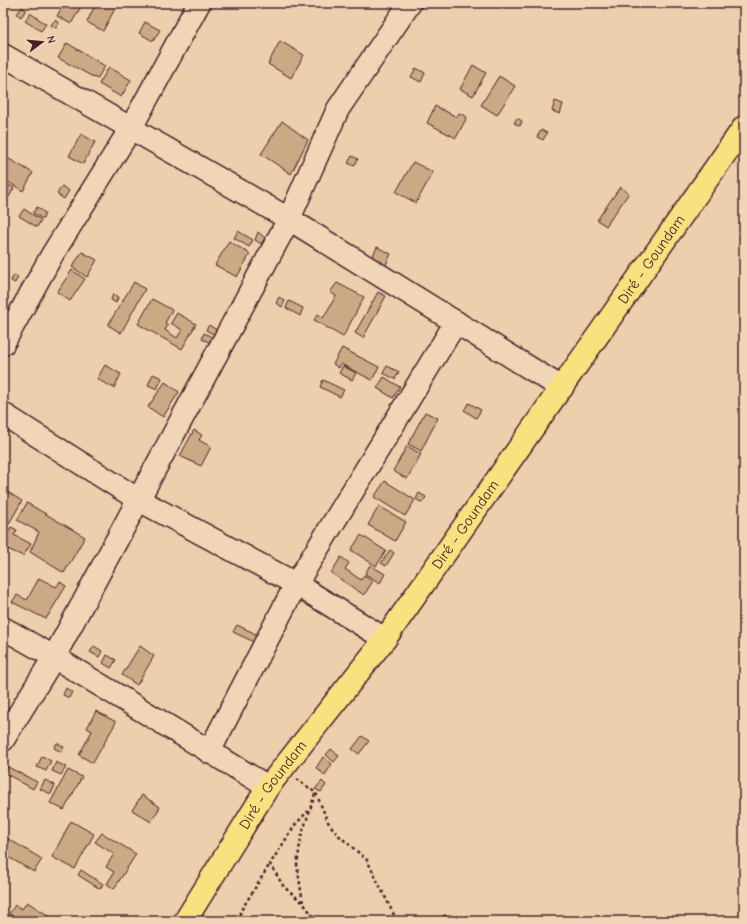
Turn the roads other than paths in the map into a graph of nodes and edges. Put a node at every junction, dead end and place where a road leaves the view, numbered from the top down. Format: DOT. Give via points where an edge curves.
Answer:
graph roads {
  1 [pos="199,3"];
  2 [pos="410,3"];
  3 [pos="3,55"];
  4 [pos="744,127"];
  5 [pos="131,128"];
  6 [pos="289,219"];
  7 [pos="456,322"];
  8 [pos="3,344"];
  9 [pos="562,388"];
  10 [pos="3,414"];
  11 [pos="139,500"];
  12 [pos="296,584"];
  13 [pos="3,628"];
  14 [pos="385,638"];
  15 [pos="54,657"];
  16 [pos="3,740"];
  17 [pos="209,752"];
  18 [pos="268,787"];
  19 [pos="185,921"];
  1 -- 5 [label="street"];
  2 -- 6 [label="street" via="338,109"];
  3 -- 5 [label="street"];
  4 -- 9 [label="main road, Diré - Goundam"];
  5 -- 6 [label="street"];
  5 -- 8 [label="street" via="52,255"];
  6 -- 7 [label="street"];
  6 -- 11 [label="street"];
  7 -- 9 [label="street"];
  7 -- 12 [label="street"];
  9 -- 14 [label="main road, Diré - Goundam"];
  10 -- 11 [label="street"];
  11 -- 12 [label="street"];
  11 -- 15 [label="street"];
  12 -- 14 [label="street"];
  12 -- 17 [label="street"];
  13 -- 15 [label="street"];
  14 -- 18 [label="main road, Diré - Goundam"];
  15 -- 16 [label="street"];
  15 -- 17 [label="street"];
  17 -- 18 [label="street"];
  18 -- 19 [label="main road, Diré - Goundam"];
}
